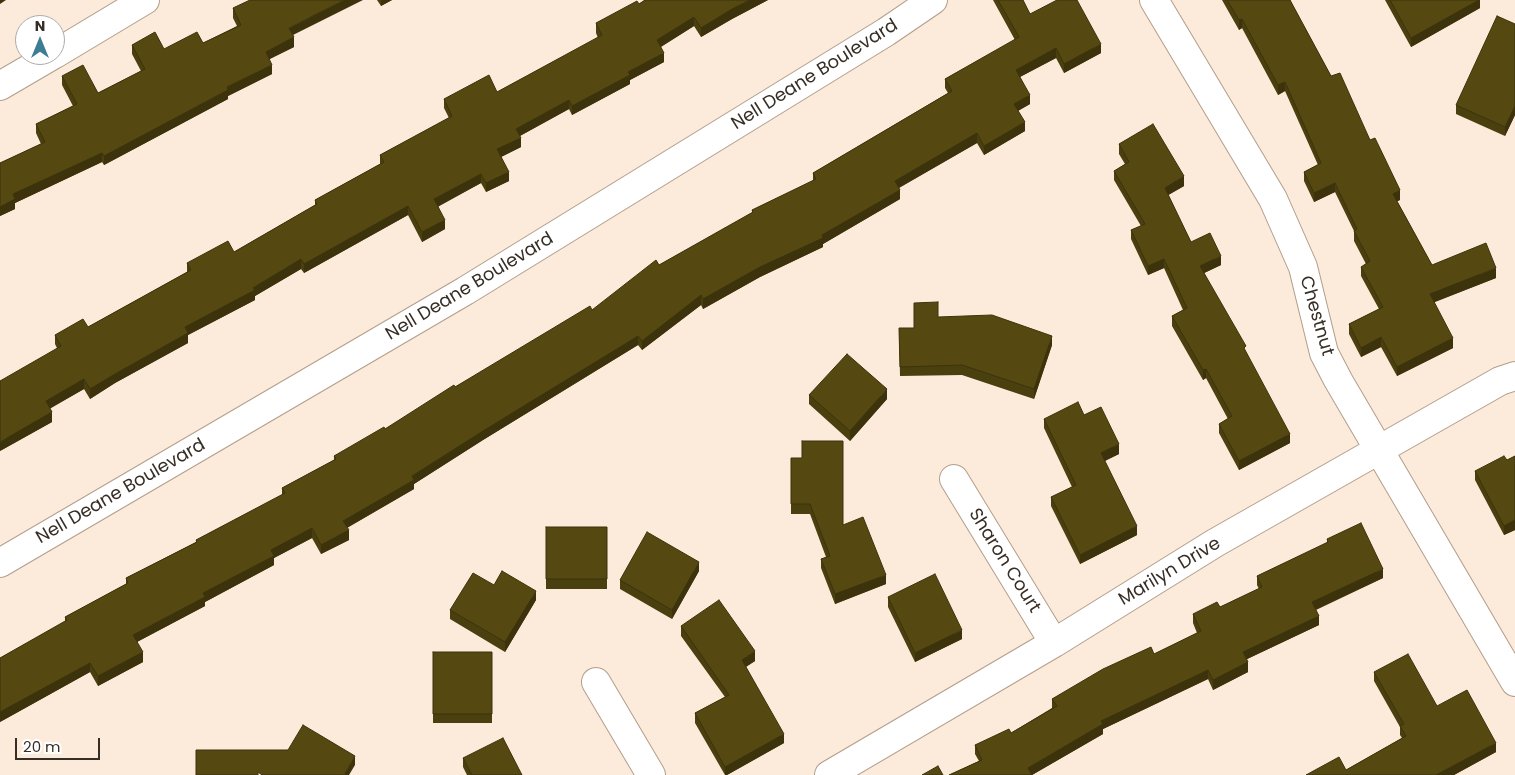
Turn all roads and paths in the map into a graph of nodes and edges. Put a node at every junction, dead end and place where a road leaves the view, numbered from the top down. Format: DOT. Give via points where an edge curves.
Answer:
graph roads {
  1 [pos="145,0"];
  2 [pos="933,0"];
  3 [pos="1154,0"];
  4 [pos="65,47"];
  5 [pos="35,65"];
  6 [pos="0,86"];
  7 [pos="1515,376"];
  8 [pos="1380,450"];
  9 [pos="954,479"];
  10 [pos="0,563"];
  11 [pos="1054,643"];
  12 [pos="596,682"];
  13 [pos="1515,682"];
  14 [pos="651,775"];
  15 [pos="829,775"];
  1 -- 4 [label="street"];
  2 -- 10 [label="street, Nell Deane Boulevard" via="465,291"];
  3 -- 8 [label="street, Chestnut" via="1274,199 1302,267 1324,353"];
  5 -- 6 [label="street"];
  7 -- 8 [label="street, Marilyn Drive" via="1500,381"];
  8 -- 11 [label="street, Marilyn Drive" via="1215,544"];
  8 -- 13 [label="street, Chestnut"];
  9 -- 11 [label="street, Sharon Court"];
  11 -- 15 [label="street, Marilyn Drive"];
  12 -- 14 [label="street"];
}
